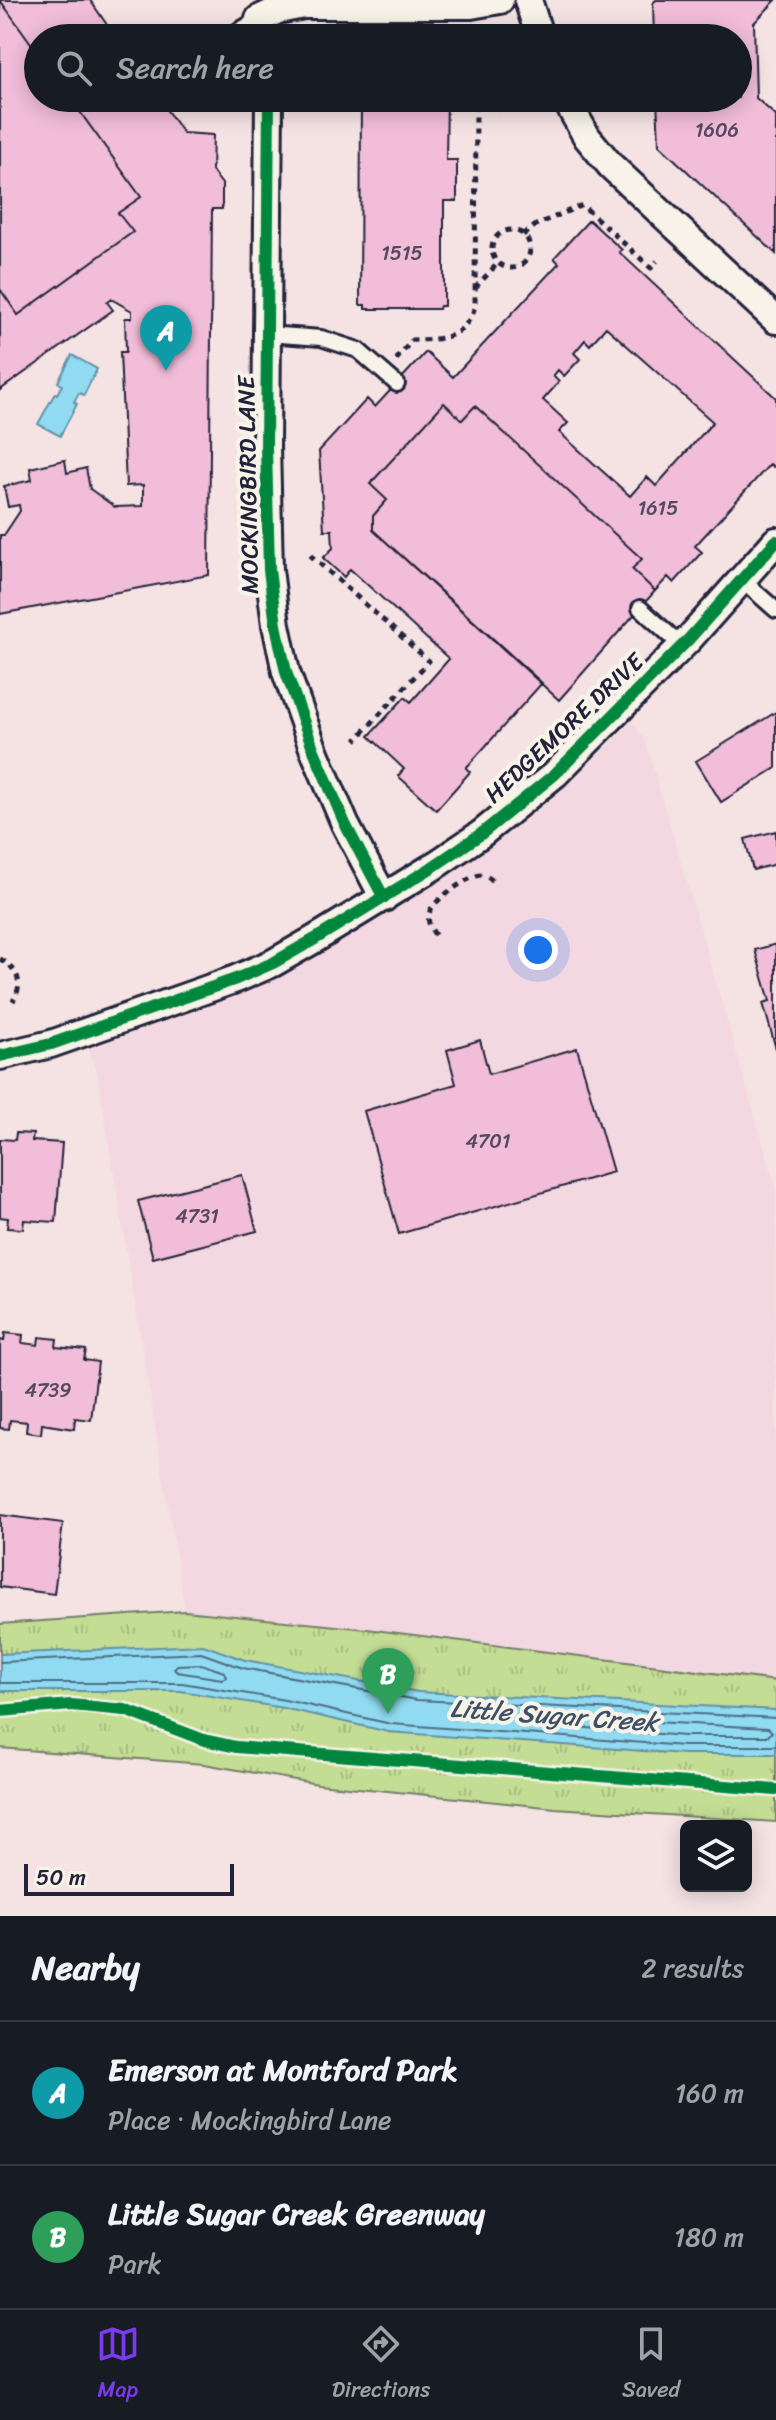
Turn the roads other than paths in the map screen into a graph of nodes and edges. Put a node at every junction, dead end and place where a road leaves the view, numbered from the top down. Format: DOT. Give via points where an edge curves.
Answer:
graph roads {
  1 [pos="500,0"];
  2 [pos="528,0"];
  3 [pos="426,3"];
  4 [pos="258,19"];
  5 [pos="536,24"];
  6 [pos="269,112"];
  7 [pos="573,112"];
  8 [pos="776,320"];
  9 [pos="267,334"];
  10 [pos="397,384"];
  11 [pos="776,541"];
  12 [pos="741,579"];
  13 [pos="640,608"];
  14 [pos="776,610"];
  15 [pos="682,646"];
  16 [pos="384,898"];
  17 [pos="0,1056"];
  1 -- 3 [label="street"];
  2 -- 5 [label="street"];
  3 -- 4 [label="street" via="304,5"];
  6 -- 9 [label="street, MOCKINGBIRD LANE"];
  7 -- 8 [label="street" via="611,166"];
  9 -- 10 [label="lane" via="321,338 358,350"];
  9 -- 16 [label="street, MOCKINGBIRD LANE" via="267,535 278,638 331,794"];
  11 -- 12 [label="street, HEDGEMORE DRIVE"];
  12 -- 14 [label="lane"];
  12 -- 15 [label="street, HEDGEMORE DRIVE"];
  13 -- 15 [label="lane"];
  15 -- 16 [label="street, HEDGEMORE DRIVE" via="555,774 481,834"];
  16 -- 17 [label="street, HEDGEMORE DRIVE" via="273,963 214,988 51,1044"];
}
